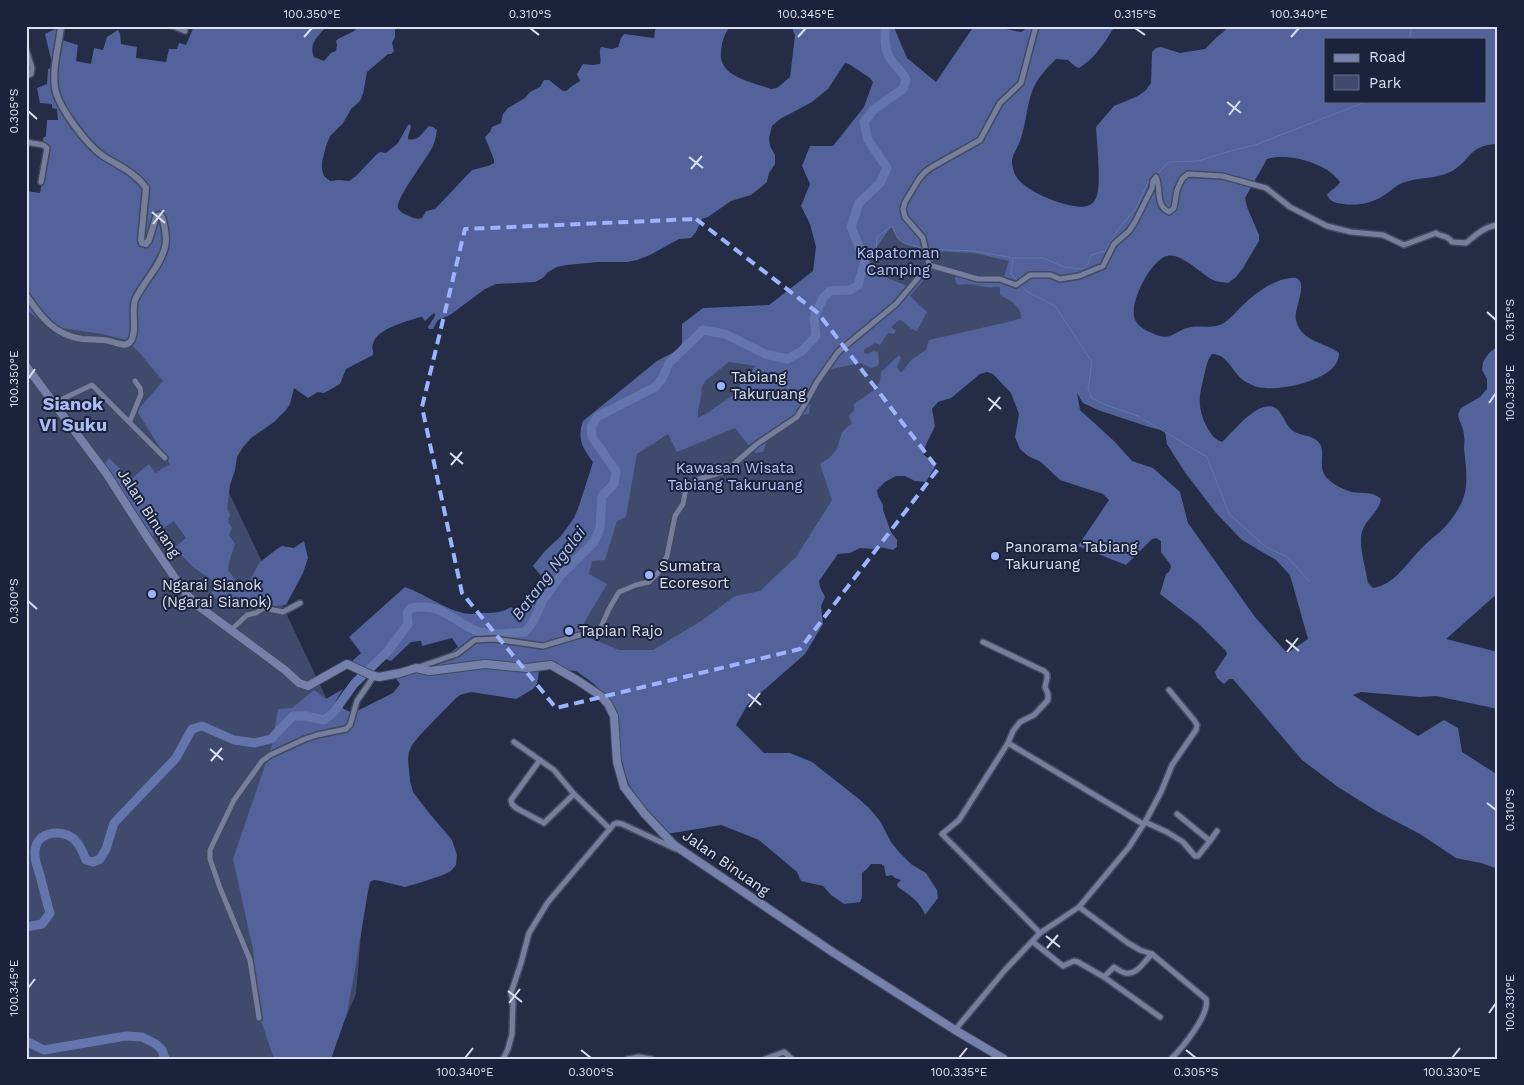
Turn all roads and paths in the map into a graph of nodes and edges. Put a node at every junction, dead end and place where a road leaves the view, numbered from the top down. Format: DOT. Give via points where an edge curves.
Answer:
graph roads {
  1 [pos="61,26"];
  2 [pos="173,26"];
  3 [pos="1036,26"];
  4 [pos="185,31"];
  5 [pos="26,49"];
  6 [pos="26,76"];
  7 [pos="26,142"];
  8 [pos="40,182"];
  9 [pos="1498,225"];
  10 [pos="929,265"];
  11 [pos="26,295"];
  12 [pos="26,366"];
  13 [pos="135,381"];
  14 [pos="54,403"];
  15 [pos="130,421"];
  16 [pos="166,458"];
  17 [pos="300,603"];
  18 [pos="231,630"];
  19 [pos="983,642"];
  20 [pos="416,668"];
  21 [pos="372,676"];
  22 [pos="1170,690"];
  23 [pos="514,742"];
  24 [pos="1008,743"];
  25 [pos="540,760"];
  26 [pos="574,794"];
  27 [pos="1177,814"];
  28 [pos="1144,823"];
  29 [pos="610,829"];
  30 [pos="1218,831"];
  31 [pos="1210,841"];
  32 [pos="684,853"];
  33 [pos="1079,907"];
  34 [pos="1040,934"];
  35 [pos="1032,942"];
  36 [pos="1152,954"];
  37 [pos="1104,977"];
  38 [pos="1160,1017"];
  39 [pos="259,1018"];
  40 [pos="955,1030"];
  41 [pos="503,1059"];
  42 [pos="628,1059"];
  43 [pos="650,1059"];
  44 [pos="765,1059"];
  45 [pos="792,1059"];
  46 [pos="1004,1059"];
  47 [pos="1171,1059"];
  1 -- 11 [label="street" via="55,77 58,98 91,146 136,177 146,188 142,243 149,240 158,215 163,220 166,245 133,305 134,334 127,344 61,334 45,320"];
  2 -- 4 [label="street"];
  3 -- 10 [label="street" via="1021,83 1004,98 983,136 925,172 905,202 905,217 921,234"];
  5 -- 6 [label="street" via="32,68 32,74"];
  7 -- 8 [label="street" via="47,148"];
  9 -- 10 [label="street" via="1481,230 1466,243 1452,242 1436,233 1404,245 1383,235 1327,226 1290,207 1266,188 1222,176 1188,174 1182,179 1174,208 1169,212 1158,197 1156,177 1136,222 1114,244 1103,266 1079,276 1060,279 1050,275 1030,275 1016,285 1000,279 978,279"];
  10 -- 20 [label="street" via="896,304 838,352 797,417 726,470 688,486 683,504 675,516 667,556 660,569 649,582 619,592 600,629 542,646 494,639 475,640 457,654"];
  12 -- 14 [label="main road, Jalan Binuang"];
  13 -- 15 [label="street" via="141,394"];
  14 -- 15 [label="street" via="92,385"];
  14 -- 18 [label="main road, Jalan Binuang" via="106,473 186,594"];
  15 -- 16 [label="street"];
  17 -- 18 [label="street" via="284,612 264,608 248,614"];
  18 -- 21 [label="main road, Jalan Binuang" via="302,685 317,682 347,664"];
  19 -- 24 [label="street" via="1044,671 1048,678 1045,686 1048,700 1034,715 1020,722"];
  20 -- 21 [label="main road, Jalan Binuang" via="388,676"];
  20 -- 32 [label="main road, Jalan Binuang" via="430,671 485,664 527,668 551,665 601,696 614,716 617,762 624,787 650,820"];
  21 -- 39 [label="street" via="346,729 316,734 270,754 262,761 234,800 210,850 220,888 250,960"];
  22 -- 28 [label="street" via="1194,720 1196,730 1168,772"];
  23 -- 25 [label="street"];
  24 -- 28 [label="street"];
  24 -- 34 [label="street" via="959,820 942,834"];
  25 -- 26 [label="street" via="554,770"];
  25 -- 26 [label="street" via="514,794 512,804 544,823"];
  26 -- 29 [label="street"];
  27 -- 31 [label="street"];
  28 -- 31 [label="street" via="1183,842 1195,856"];
  28 -- 33 [label="street" via="1129,847"];
  29 -- 32 [label="street" via="614,824 622,824"];
  29 -- 41 [label="street" via="548,902 529,932 511,993 512,1034"];
  30 -- 31 [label="street"];
  32 -- 40 [label="main road, Jalan Binuang"];
  33 -- 34 [label="street"];
  33 -- 36 [label="street" via="1128,943"];
  34 -- 35 [label="street"];
  35 -- 37 [label="street" via="1063,966 1078,962"];
  35 -- 40 [label="street"];
  36 -- 37 [label="street" via="1136,971 1126,973 1114,967"];
  36 -- 47 [label="street" via="1203,996 1207,1004 1188,1041"];
  37 -- 38 [label="street"];
  40 -- 46 [label="main road, Jalan Binuang"];
  42 -- 43 [label="street"];
  44 -- 45 [label="street" via="784,1052"];
}
